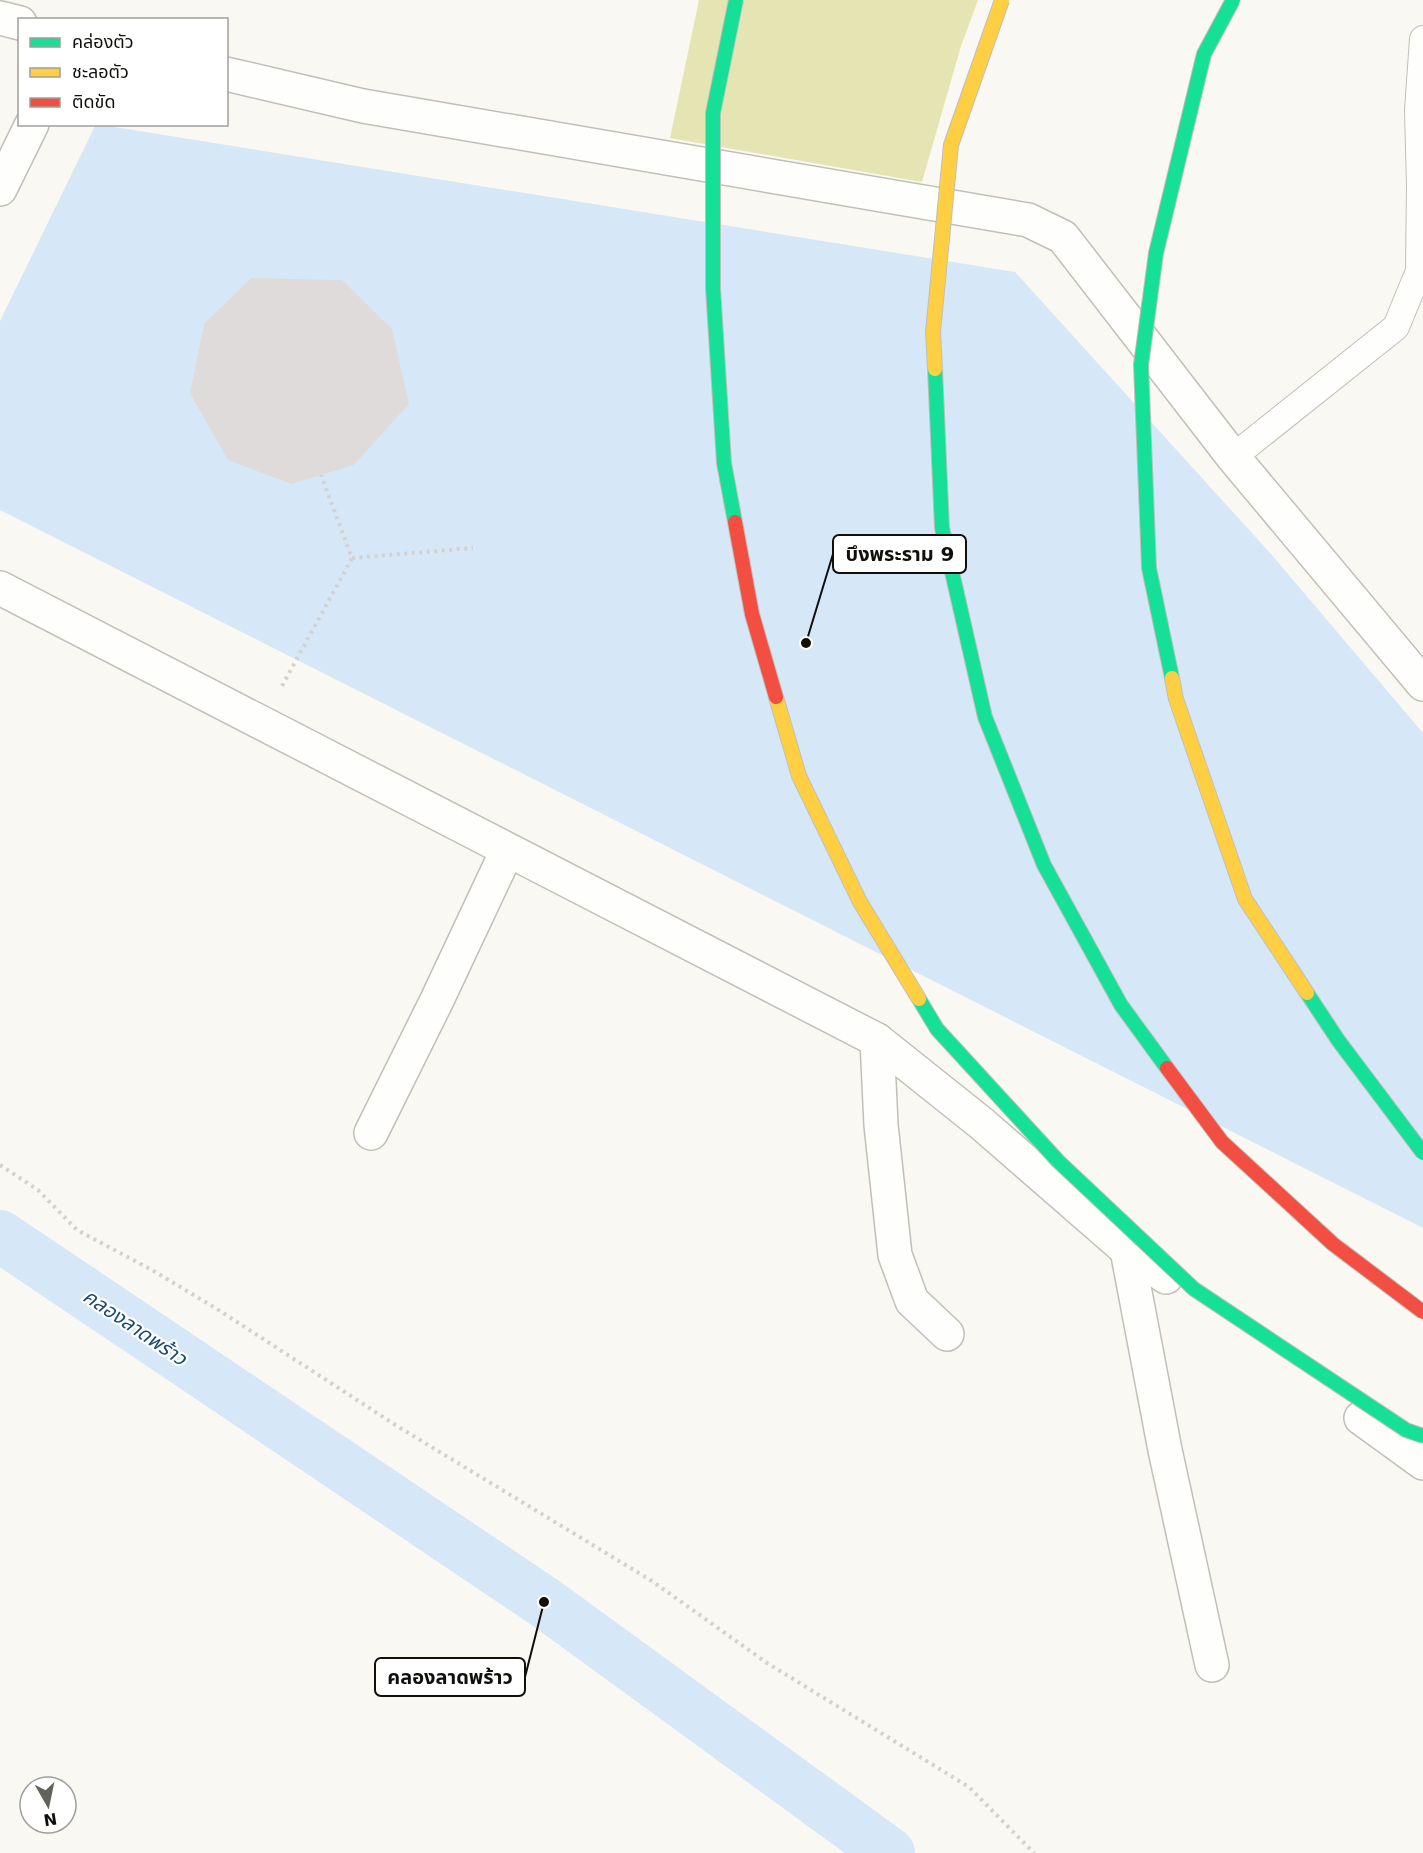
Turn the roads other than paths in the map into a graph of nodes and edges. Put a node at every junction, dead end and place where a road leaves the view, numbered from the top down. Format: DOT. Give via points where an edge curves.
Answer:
graph roads {
  1 [pos="736,0"];
  2 [pos="1002,0"];
  3 [pos="1233,0"];
  4 [pos="0,18"];
  5 [pos="18,22"];
  6 [pos="1423,39"];
  7 [pos="228,74"];
  8 [pos="31,126"];
  9 [pos="0,189"];
  10 [pos="1421,274"];
  11 [pos="1233,458"];
  12 [pos="0,588"];
  13 [pos="1423,684"];
  14 [pos="507,850"];
  15 [pos="876,1040"];
  16 [pos="372,1133"];
  17 [pos="1423,1153"];
  18 [pos="1127,1250"];
  19 [pos="1423,1312"];
  20 [pos="947,1334"];
  21 [pos="1423,1436"];
  22 [pos="1423,1462"];
  23 [pos="1212,1665"];
  1 -- 21 [label="highway, bridge" via="713,113 713,288 724,463 752,614 799,776 855,892 937,1029 1058,1161 1194,1289 1406,1430"];
  2 -- 19 [label="highway, bridge" via="951,145 933,332 942,528 985,717 1044,865 1121,1005 1222,1142 1333,1244"];
  3 -- 17 [label="highway, bridge" via="1204,54 1156,253 1141,365 1149,568 1176,699 1245,899 1338,1040"];
  4 -- 5 [label="street"];
  6 -- 10 [label="lane" via="1418,110"];
  7 -- 11 [label="street" via="363,106 1028,220 1063,237"];
  8 -- 9 [label="street"];
  10 -- 11 [label="lane" via="1396,327"];
  11 -- 13 [label="street"];
  12 -- 14 [label="street"];
  14 -- 15 [label="street"];
  14 -- 16 [label="street"];
  15 -- 18 [label="street" via="981,1123"];
  15 -- 20 [label="street" via="895,1255 912,1301"];
  18 -- 22 [label="street"];
  18 -- 23 [label="street"];
}
